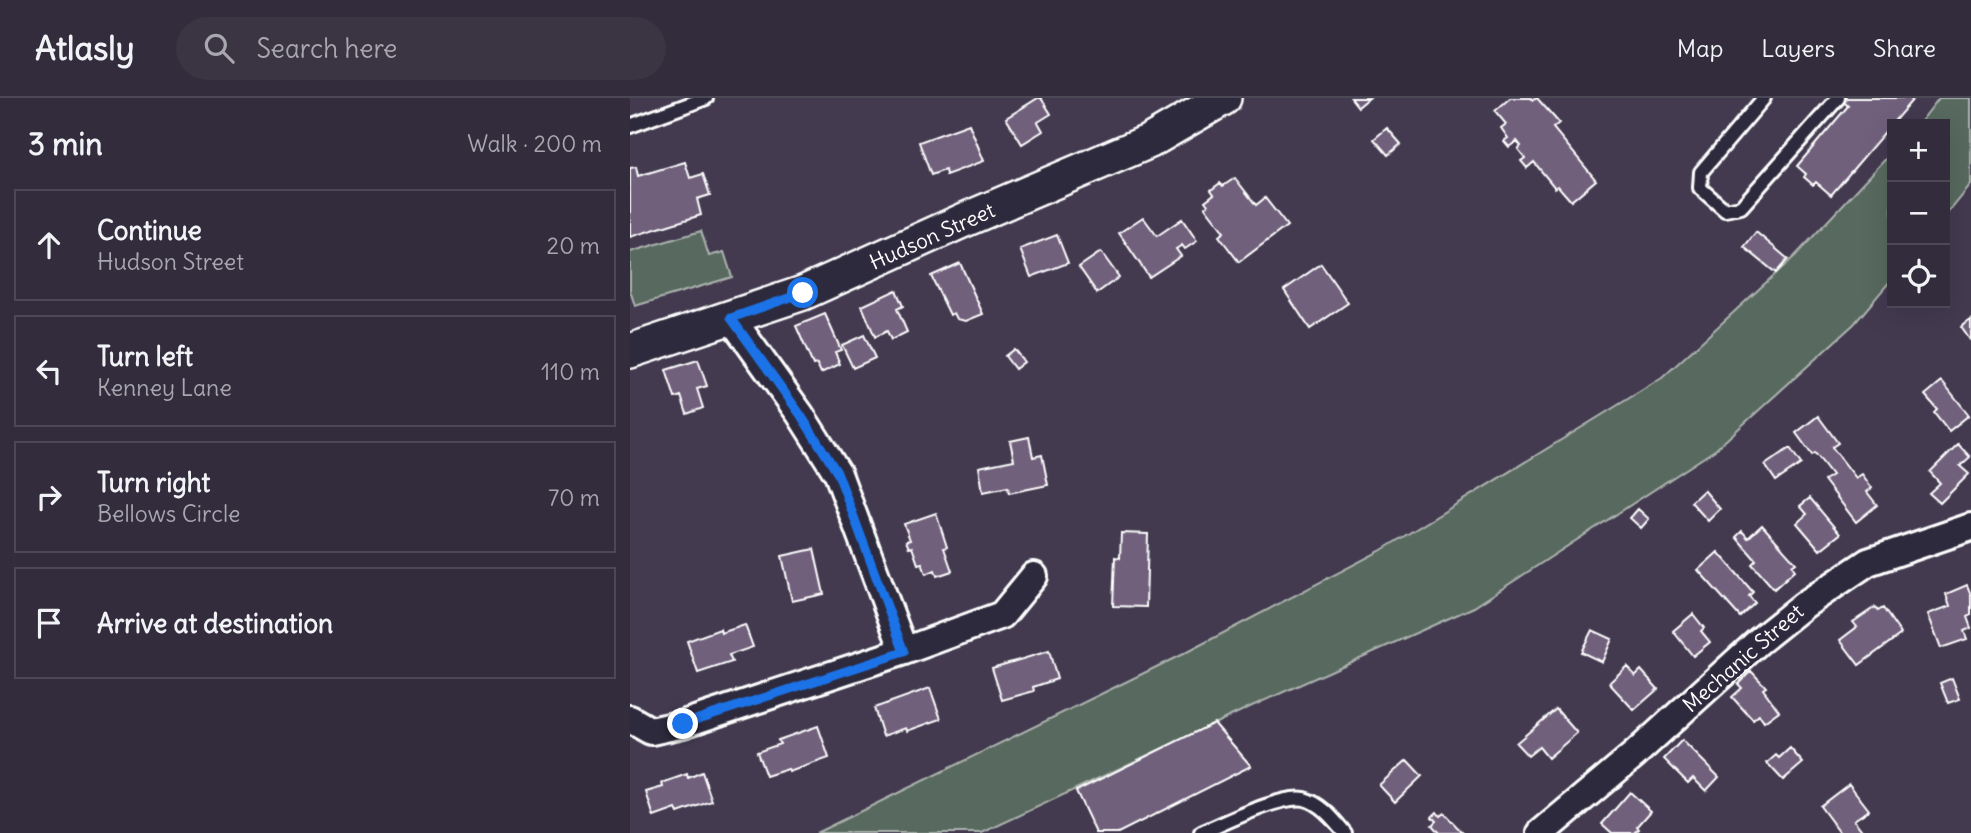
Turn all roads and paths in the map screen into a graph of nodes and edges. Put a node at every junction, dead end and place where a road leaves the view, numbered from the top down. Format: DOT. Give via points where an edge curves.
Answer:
graph roads {
  1 [pos="706,98"];
  2 [pos="1224,98"];
  3 [pos="1764,98"];
  4 [pos="1838,98"];
  5 [pos="630,126"];
  6 [pos="731,318"];
  7 [pos="630,352"];
  8 [pos="1971,527"];
  9 [pos="1034,576"];
  10 [pos="904,652"];
  11 [pos="630,719"];
  12 [pos="1201,833"];
  13 [pos="1345,833"];
  14 [pos="1541,833"];
  1 -- 5 [label="lane"];
  2 -- 6 [label="street, Hudson Street" via="1150,141 803,293"];
  3 -- 4 [label="lane" via="1701,172 1700,188 1725,210 1741,207"];
  6 -- 7 [label="street, Hudson Street"];
  6 -- 10 [label="street" via="838,474"];
  8 -- 14 [label="street, Mechanic Street" via="1868,562 1804,605"];
  9 -- 10 [label="street" via="1002,615"];
  10 -- 11 [label="street" via="651,732"];
  12 -- 13 [label="lane" via="1279,801 1302,799 1319,806"];
}
